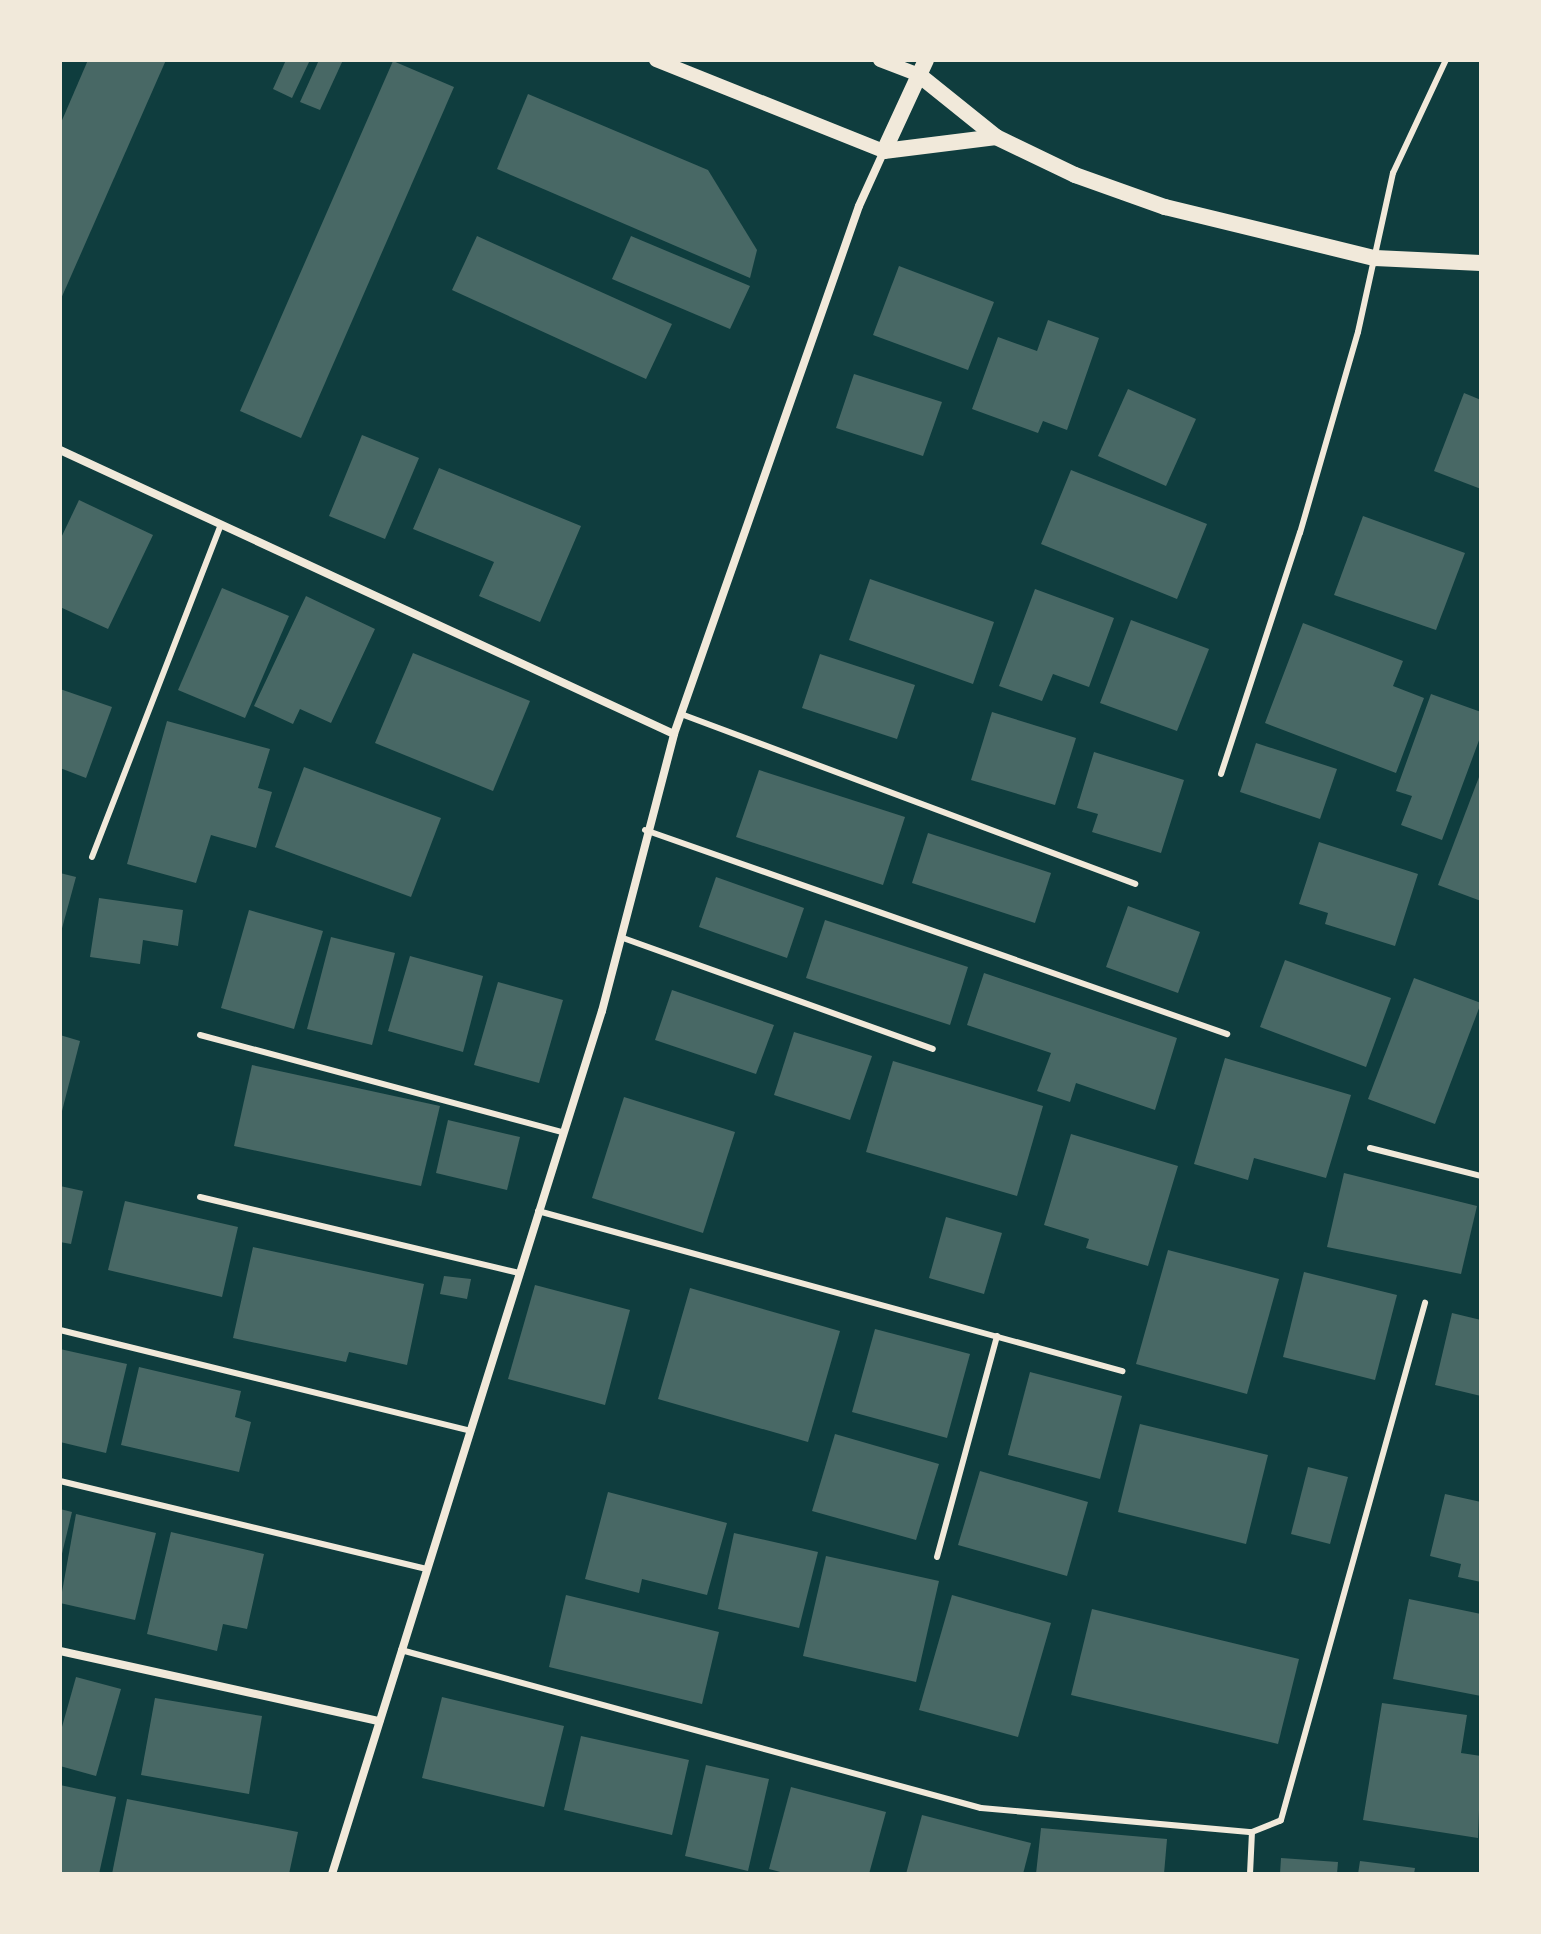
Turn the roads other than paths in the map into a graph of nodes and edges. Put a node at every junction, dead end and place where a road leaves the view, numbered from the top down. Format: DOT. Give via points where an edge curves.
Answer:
graph roads {
  1 [pos="656,60"];
  2 [pos="880,60"];
  3 [pos="1446,60"];
  4 [pos="923,68"];
  5 [pos="996,137"];
  6 [pos="884,151"];
  7 [pos="1375,258"];
  8 [pos="1481,263"];
  9 [pos="60,450"];
  10 [pos="221,524"];
  11 [pos="681,714"];
  12 [pos="674,734"];
  13 [pos="1221,774"];
  14 [pos="645,830"];
  15 [pos="92,857"];
  16 [pos="1135,884"];
  17 [pos="623,938"];
  18 [pos="1227,1034"];
  19 [pos="200,1035"];
  20 [pos="933,1049"];
  21 [pos="562,1132"];
  22 [pos="1370,1148"];
  23 [pos="1481,1176"];
  24 [pos="200,1197"];
  25 [pos="538,1211"];
  26 [pos="518,1273"];
  27 [pos="1425,1303"];
  28 [pos="60,1330"];
  29 [pos="997,1336"];
  30 [pos="1122,1371"];
  31 [pos="470,1431"];
  32 [pos="60,1481"];
  33 [pos="937,1557"];
  34 [pos="427,1569"];
  35 [pos="401,1650"];
  36 [pos="60,1651"];
  37 [pos="379,1721"];
  38 [pos="1252,1832"];
  39 [pos="332,1874"];
  40 [pos="1250,1874"];
  1 -- 6 [label="street"];
  2 -- 4 [label="street"];
  3 -- 7 [label="lane" via="1393,173"];
  4 -- 5 [label="main road"];
  4 -- 6 [label="main road"];
  5 -- 6 [label="main road"];
  5 -- 7 [label="main road" via="1075,175 1165,207"];
  6 -- 11 [label="street" via="859,206"];
  7 -- 8 [label="main road"];
  7 -- 13 [label="lane" via="1300,533"];
  9 -- 10 [label="street"];
  10 -- 12 [label="street"];
  10 -- 15 [label="lane"];
  11 -- 12 [label="street"];
  11 -- 16 [label="lane"];
  12 -- 14 [label="street"];
  14 -- 17 [label="street"];
  14 -- 18 [label="lane"];
  17 -- 20 [label="lane"];
  17 -- 21 [label="street"];
  19 -- 21 [label="lane"];
  21 -- 25 [label="street"];
  22 -- 23 [label="lane"];
  24 -- 26 [label="lane"];
  25 -- 26 [label="street"];
  25 -- 29 [label="lane"];
  26 -- 31 [label="street"];
  27 -- 38 [label="lane" via="1281,1820"];
  28 -- 31 [label="lane"];
  29 -- 30 [label="lane"];
  29 -- 33 [label="lane"];
  31 -- 34 [label="street"];
  32 -- 34 [label="lane"];
  34 -- 35 [label="street"];
  35 -- 37 [label="street"];
  35 -- 38 [label="lane" via="981,1808"];
  36 -- 37 [label="street"];
  37 -- 39 [label="street"];
  38 -- 40 [label="lane"];
}
